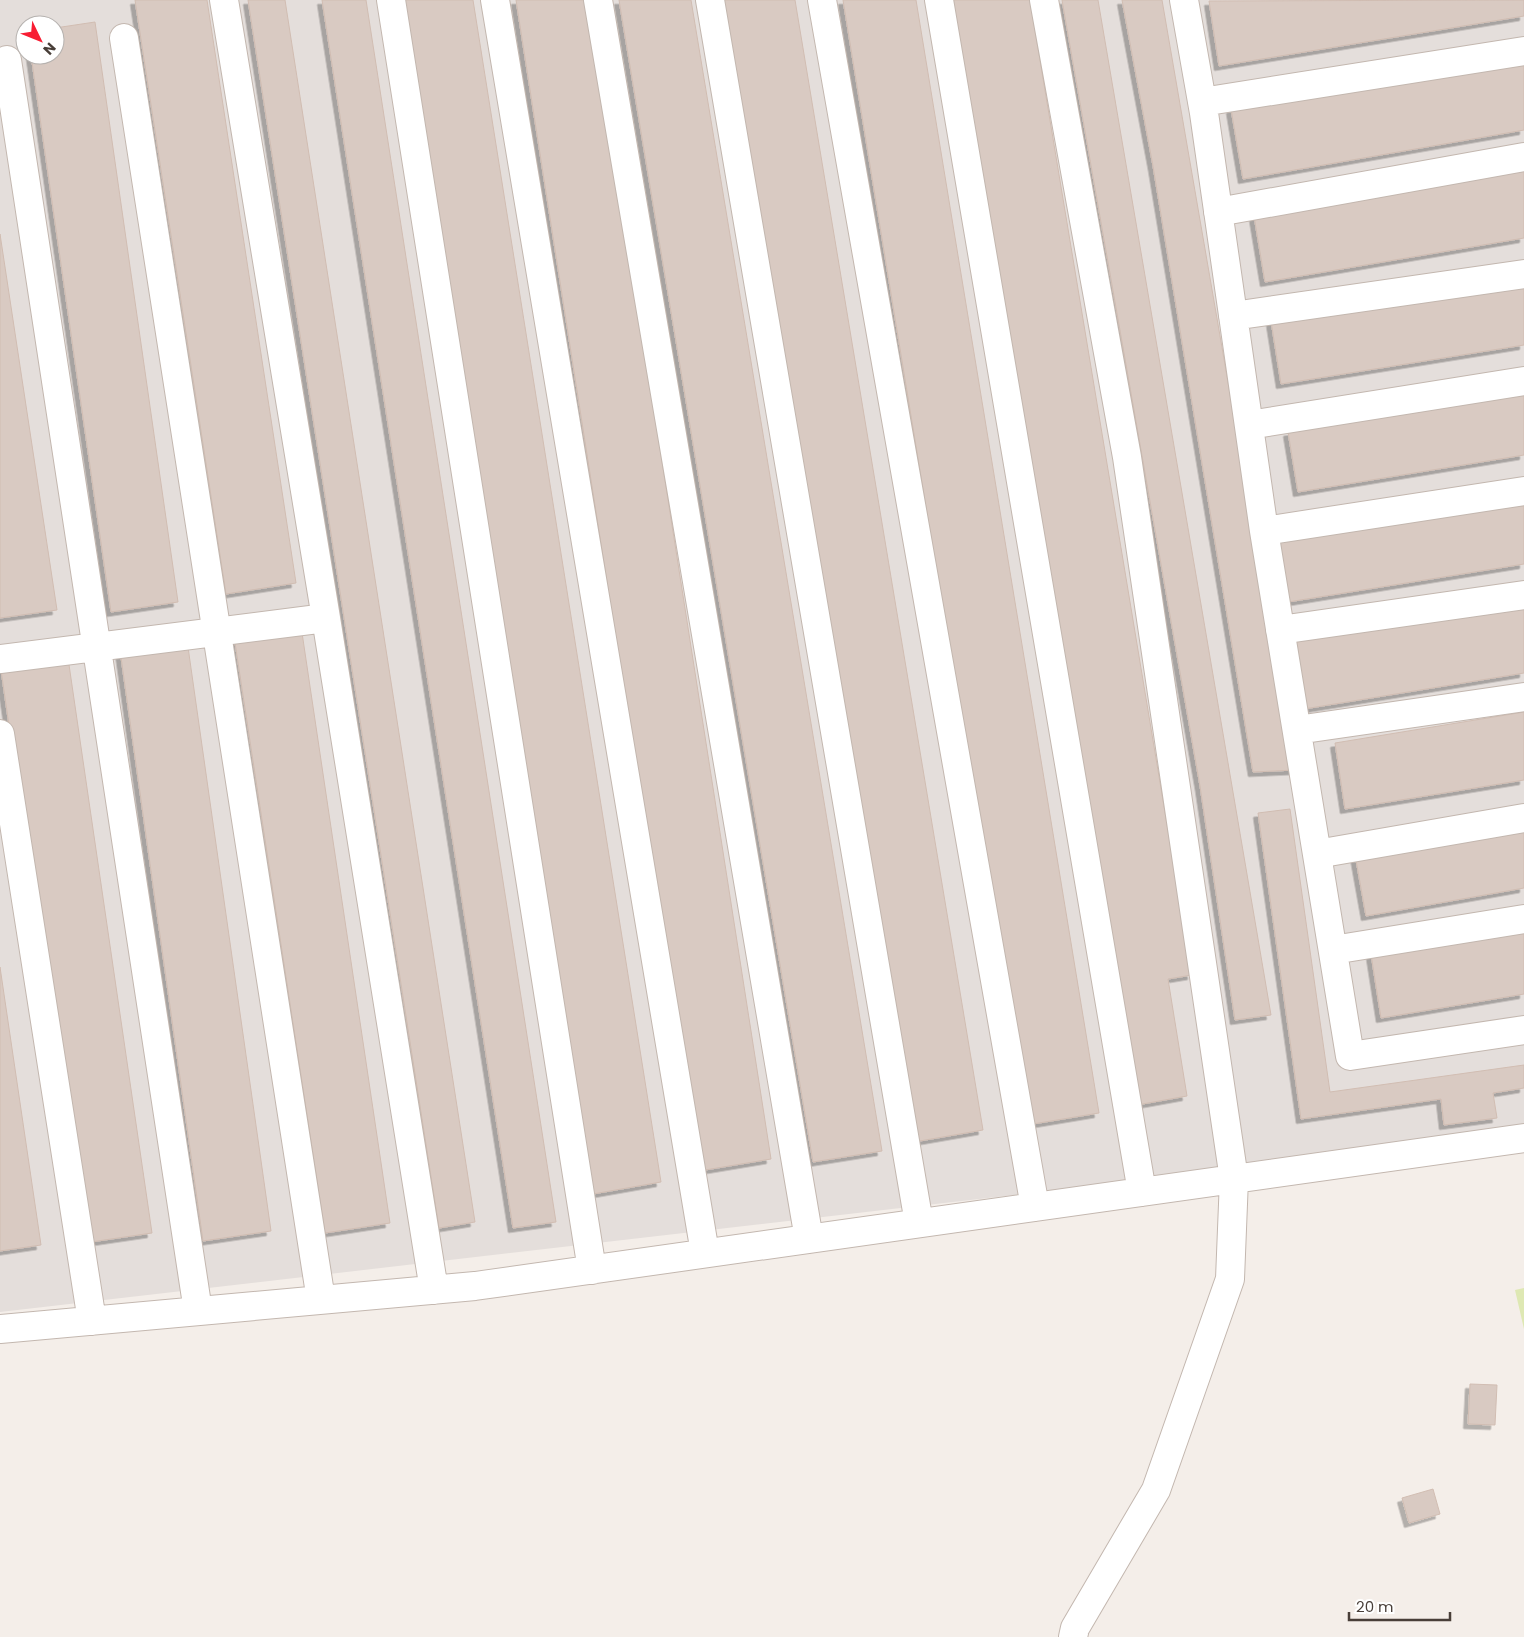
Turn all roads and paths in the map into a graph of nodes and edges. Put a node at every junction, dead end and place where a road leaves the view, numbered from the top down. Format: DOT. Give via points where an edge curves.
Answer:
graph roads {
  1 [pos="224,0"];
  2 [pos="391,0"];
  3 [pos="495,0"];
  4 [pos="598,0"];
  5 [pos="710,0"];
  6 [pos="822,0"];
  7 [pos="938,0"];
  8 [pos="1044,0"];
  9 [pos="1184,0"];
  10 [pos="124,38"];
  11 [pos="1524,51"];
  12 [pos="7,60"];
  13 [pos="1202,102"];
  14 [pos="1524,157"];
  15 [pos="1218,212"];
  16 [pos="1524,274"];
  17 [pos="1233,316"];
  18 [pos="1524,381"];
  19 [pos="1249,425"];
  20 [pos="1524,491"];
  21 [pos="1264,531"];
  22 [pos="1524,595"];
  23 [pos="326,618"];
  24 [pos="1280,630"];
  25 [pos="217,632"];
  26 [pos="97,647"];
  27 [pos="0,659"];
  28 [pos="1524,697"];
  29 [pos="1296,730"];
  30 [pos="0,734"];
  31 [pos="1524,818"];
  32 [pos="1318,854"];
  33 [pos="1524,919"];
  34 [pos="1333,950"];
  35 [pos="1524,1030"];
  36 [pos="1524,1138"];
  37 [pos="1234,1179"];
  38 [pos="1142,1192"];
  39 [pos="1035,1207"];
  40 [pos="919,1223"];
  41 [pos="809,1239"];
  42 [pos="705,1253"];
  43 [pos="592,1270"];
  44 [pos="434,1290"];
  45 [pos="321,1300"];
  46 [pos="198,1311"];
  47 [pos="92,1321"];
  48 [pos="0,1329"];
  49 [pos="1073,1637"];
  1 -- 23 [label="street"];
  2 -- 43 [label="street"];
  3 -- 42 [label="street"];
  4 -- 41 [label="street"];
  5 -- 40 [label="street"];
  6 -- 39 [label="street"];
  7 -- 38 [label="street"];
  8 -- 37 [label="street" via="1127,457"];
  9 -- 13 [label="street"];
  10 -- 25 [label="street"];
  11 -- 13 [label="street"];
  12 -- 26 [label="street"];
  13 -- 15 [label="street"];
  14 -- 15 [label="street"];
  15 -- 17 [label="street"];
  16 -- 17 [label="street"];
  17 -- 19 [label="street"];
  18 -- 19 [label="street"];
  19 -- 21 [label="street"];
  20 -- 21 [label="street"];
  21 -- 24 [label="street"];
  22 -- 24 [label="street"];
  23 -- 25 [label="street"];
  23 -- 44 [label="street"];
  24 -- 29 [label="street"];
  25 -- 26 [label="street"];
  25 -- 45 [label="street"];
  26 -- 27 [label="street"];
  26 -- 46 [label="street"];
  28 -- 29 [label="street"];
  29 -- 32 [label="street"];
  30 -- 47 [label="street"];
  31 -- 32 [label="street"];
  32 -- 34 [label="street"];
  33 -- 34 [label="street"];
  34 -- 35 [label="street" via="1350,1056"];
  36 -- 37 [label="street"];
  37 -- 38 [label="street"];
  37 -- 49 [label="street" via="1230,1279 1156,1490 1075,1628"];
  38 -- 39 [label="street"];
  39 -- 40 [label="street"];
  40 -- 41 [label="street"];
  41 -- 42 [label="street"];
  42 -- 43 [label="street"];
  43 -- 44 [label="street"];
  44 -- 45 [label="street"];
  45 -- 46 [label="street"];
  46 -- 47 [label="street"];
  47 -- 48 [label="street"];
}
